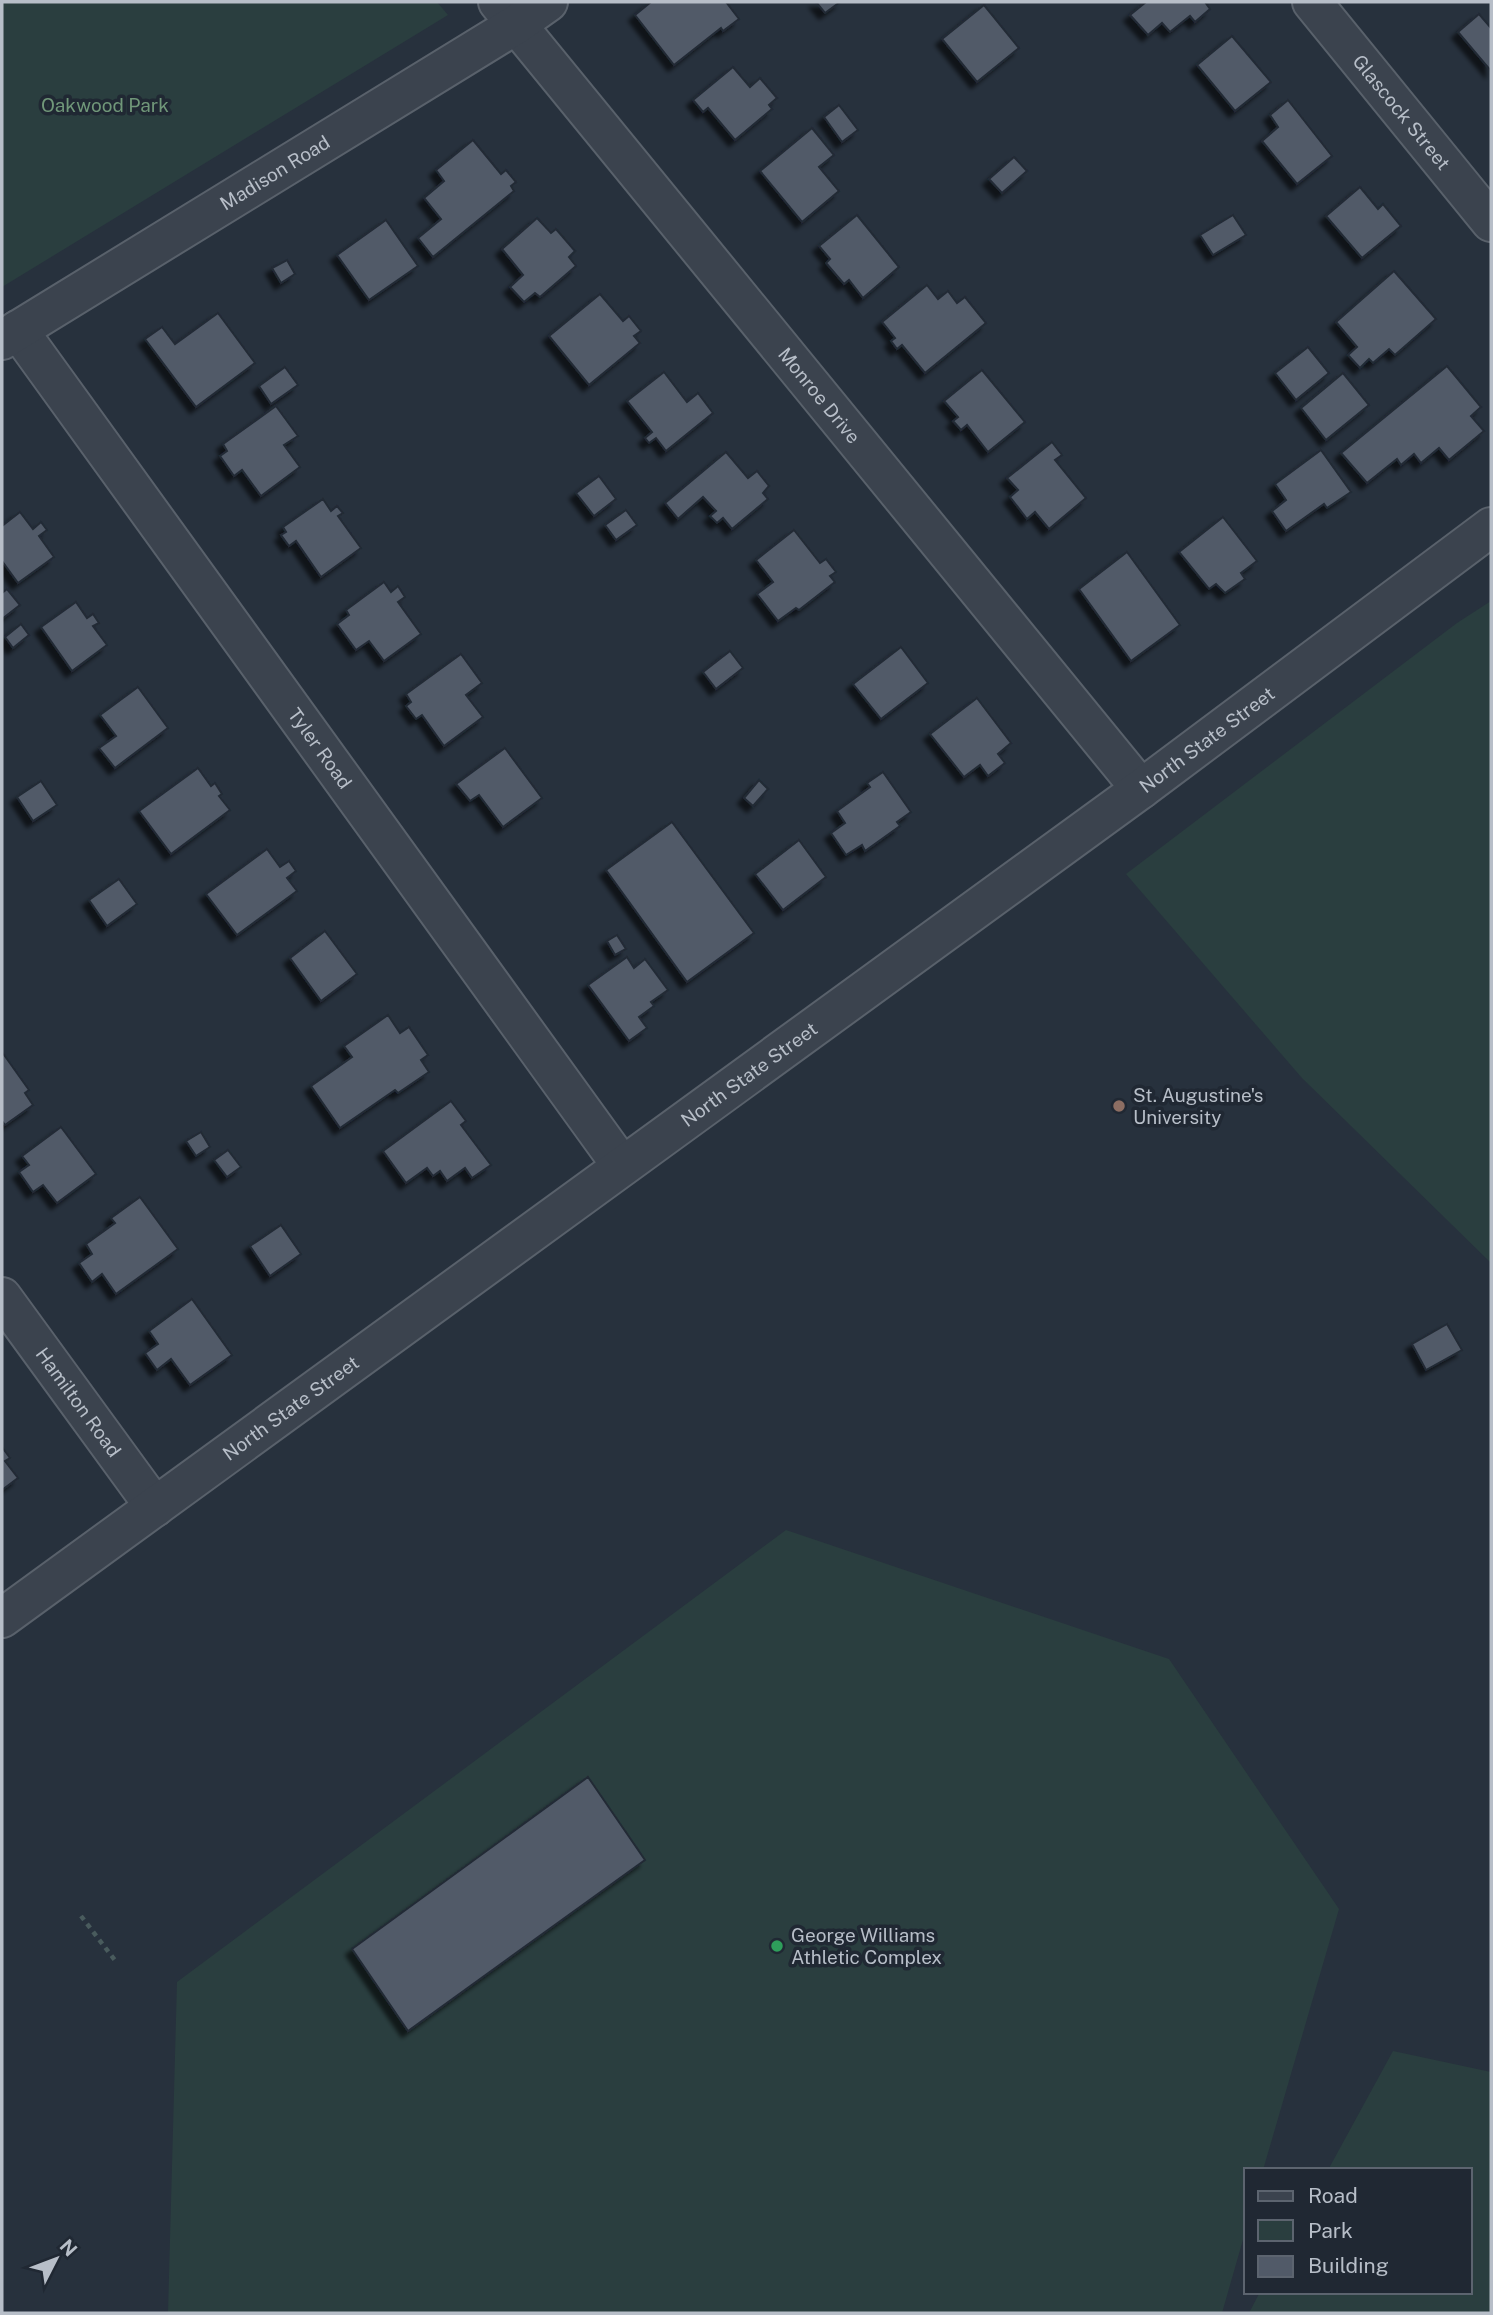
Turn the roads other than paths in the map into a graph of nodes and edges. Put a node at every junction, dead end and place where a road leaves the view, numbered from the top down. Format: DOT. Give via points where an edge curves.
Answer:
graph roads {
  1 [pos="548,2"];
  2 [pos="1312,2"];
  3 [pos="508,13"];
  4 [pos="1491,222"];
  5 [pos="10,335"];
  6 [pos="1491,527"];
  7 [pos="1141,789"];
  8 [pos="622,1166"];
  9 [pos="2,1297"];
  10 [pos="155,1507"];
  11 [pos="2,1618"];
  1 -- 3 [label="street, Madison Road"];
  2 -- 4 [label="street, Glascock Street"];
  3 -- 5 [label="street, Madison Road"];
  3 -- 7 [label="street, Monroe Drive"];
  5 -- 8 [label="street, Tyler Road"];
  6 -- 7 [label="street, North State Street"];
  7 -- 8 [label="street, North State Street"];
  8 -- 10 [label="street, North State Street"];
  9 -- 10 [label="street, Hamilton Road"];
  10 -- 11 [label="street, North State Street"];
}
